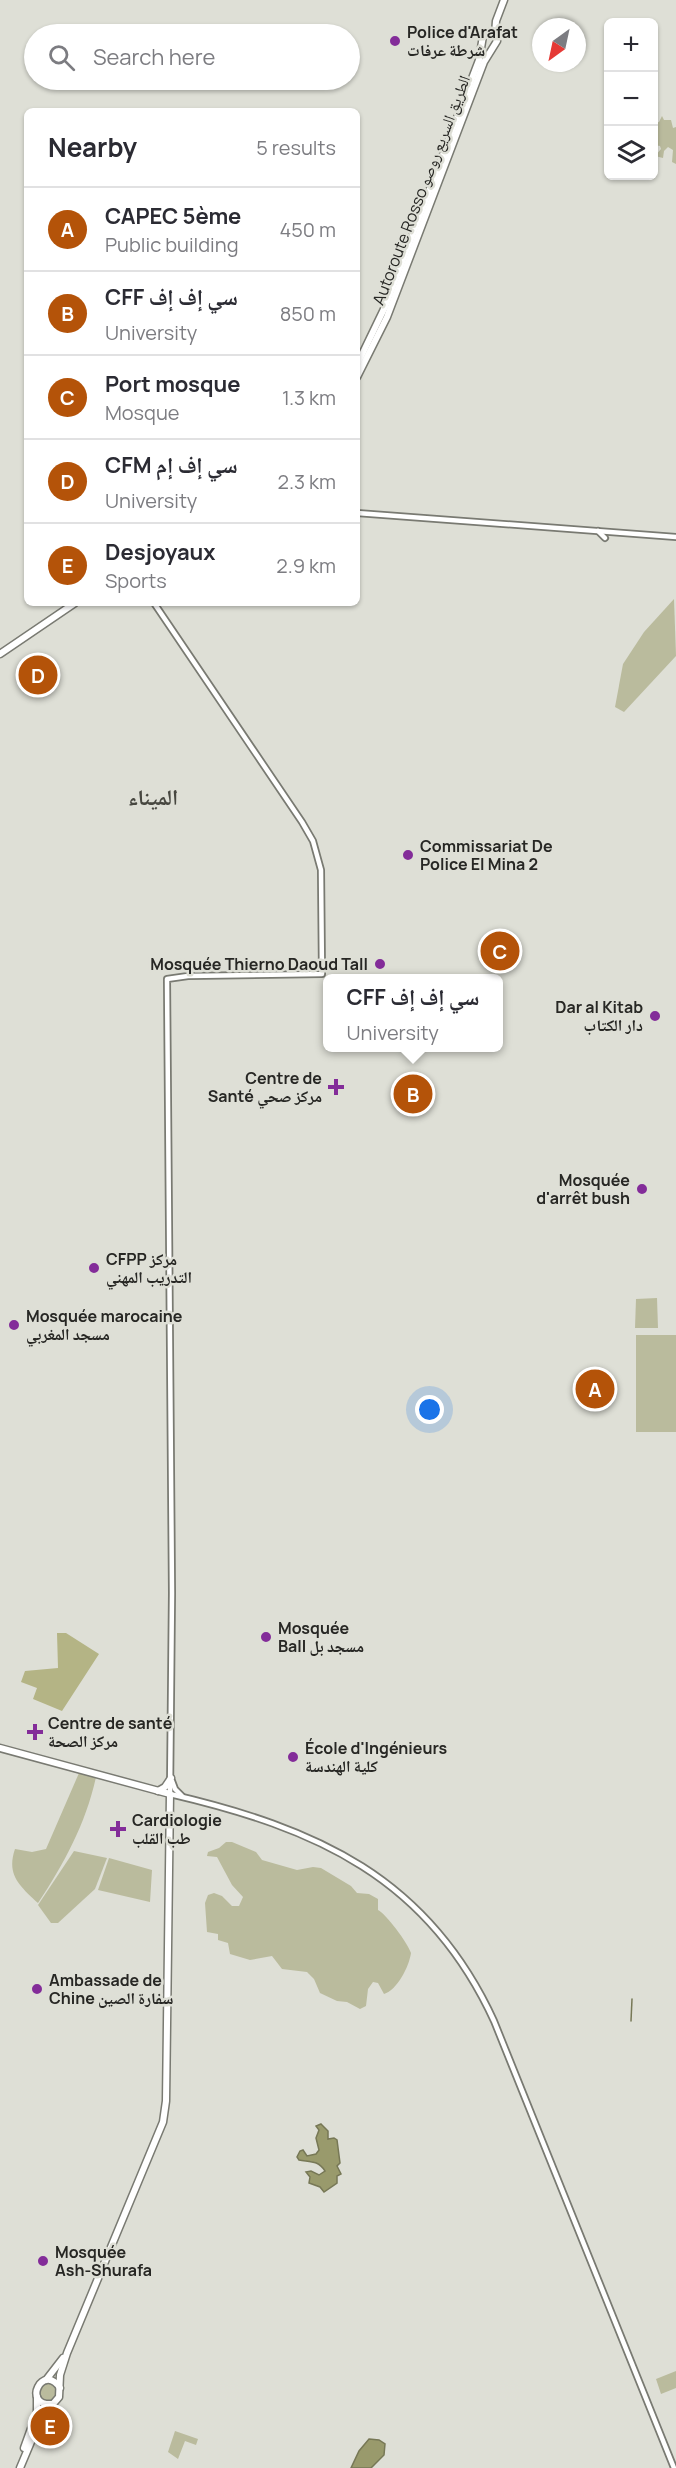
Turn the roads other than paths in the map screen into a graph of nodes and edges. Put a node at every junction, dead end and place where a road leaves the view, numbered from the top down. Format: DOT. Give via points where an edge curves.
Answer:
graph roads {
  1 [pos="502,0"];
  2 [pos="487,32"];
  3 [pos="495,34"];
  4 [pos="483,43"];
  5 [pos="495,45"];
  6 [pos="360,359"];
  7 [pos="360,371"];
  8 [pos="360,513"];
  9 [pos="598,531"];
  10 [pos="613,532"];
  11 [pos="676,537"];
  12 [pos="65,606"];
  13 [pos="70,606"];
  14 [pos="156,606"];
  15 [pos="0,652"];
  16 [pos="0,1748"];
  17 [pos="171,1779"];
  18 [pos="158,1791"];
  19 [pos="170,1794"];
  20 [pos="191,1799"];
  21 [pos="170,1812"];
  22 [pos="67,2353"];
  23 [pos="46,2380"];
  24 [pos="60,2388"];
  25 [pos="37,2397"];
  26 [pos="52,2404"];
  27 [pos="18,2468"];
  28 [pos="674,2468"];
  1 -- 2 [label="highway"];
  1 -- 3 [label="highway"];
  2 -- 3 [label="highway"];
  2 -- 4 [label="highway"];
  3 -- 5 [label="highway"];
  4 -- 5 [label="highway"];
  4 -- 6 [label="highway, Autoroute Rosso الطريق السريع روصو" via="408,248"];
  5 -- 7 [label="highway, Autoroute Rosso الطريق السريع روصو" via="484,62 387,317"];
  8 -- 9 [label="main road"];
  9 -- 10 [label="main road"];
  9 -- 10 [label="main road" via="606,538"];
  10 -- 11 [label="main road"];
  12 -- 15 [label="highway"];
  13 -- 15 [label="highway"];
  14 -- 17 [label="main road" via="298,815 319,857 321,877 322,974 167,979"];
  16 -- 18 [label="highway"];
  17 -- 18 [label="highway"];
  17 -- 19 [label="main road"];
  17 -- 20 [label="main road" via="178,1793"];
  18 -- 19 [label="highway"];
  18 -- 21 [label="highway"];
  19 -- 20 [label="main road"];
  19 -- 21 [label="highway"];
  20 -- 21 [label="main road" via="177,1800"];
  20 -- 28 [label="main road" via="281,1825 350,1858 412,1905 460,1959 498,2029"];
  21 -- 22 [label="highway" via="165,2112"];
  22 -- 23 [label="highway"];
  22 -- 24 [label="highway"];
  23 -- 24 [label="highway"];
  23 -- 25 [label="highway" via="37,2387"];
  24 -- 26 [label="highway" via="59,2397"];
  25 -- 26 [label="highway"];
  25 -- 27 [label="highway" via="35,2418"];
  26 -- 27 [label="highway"];
}
